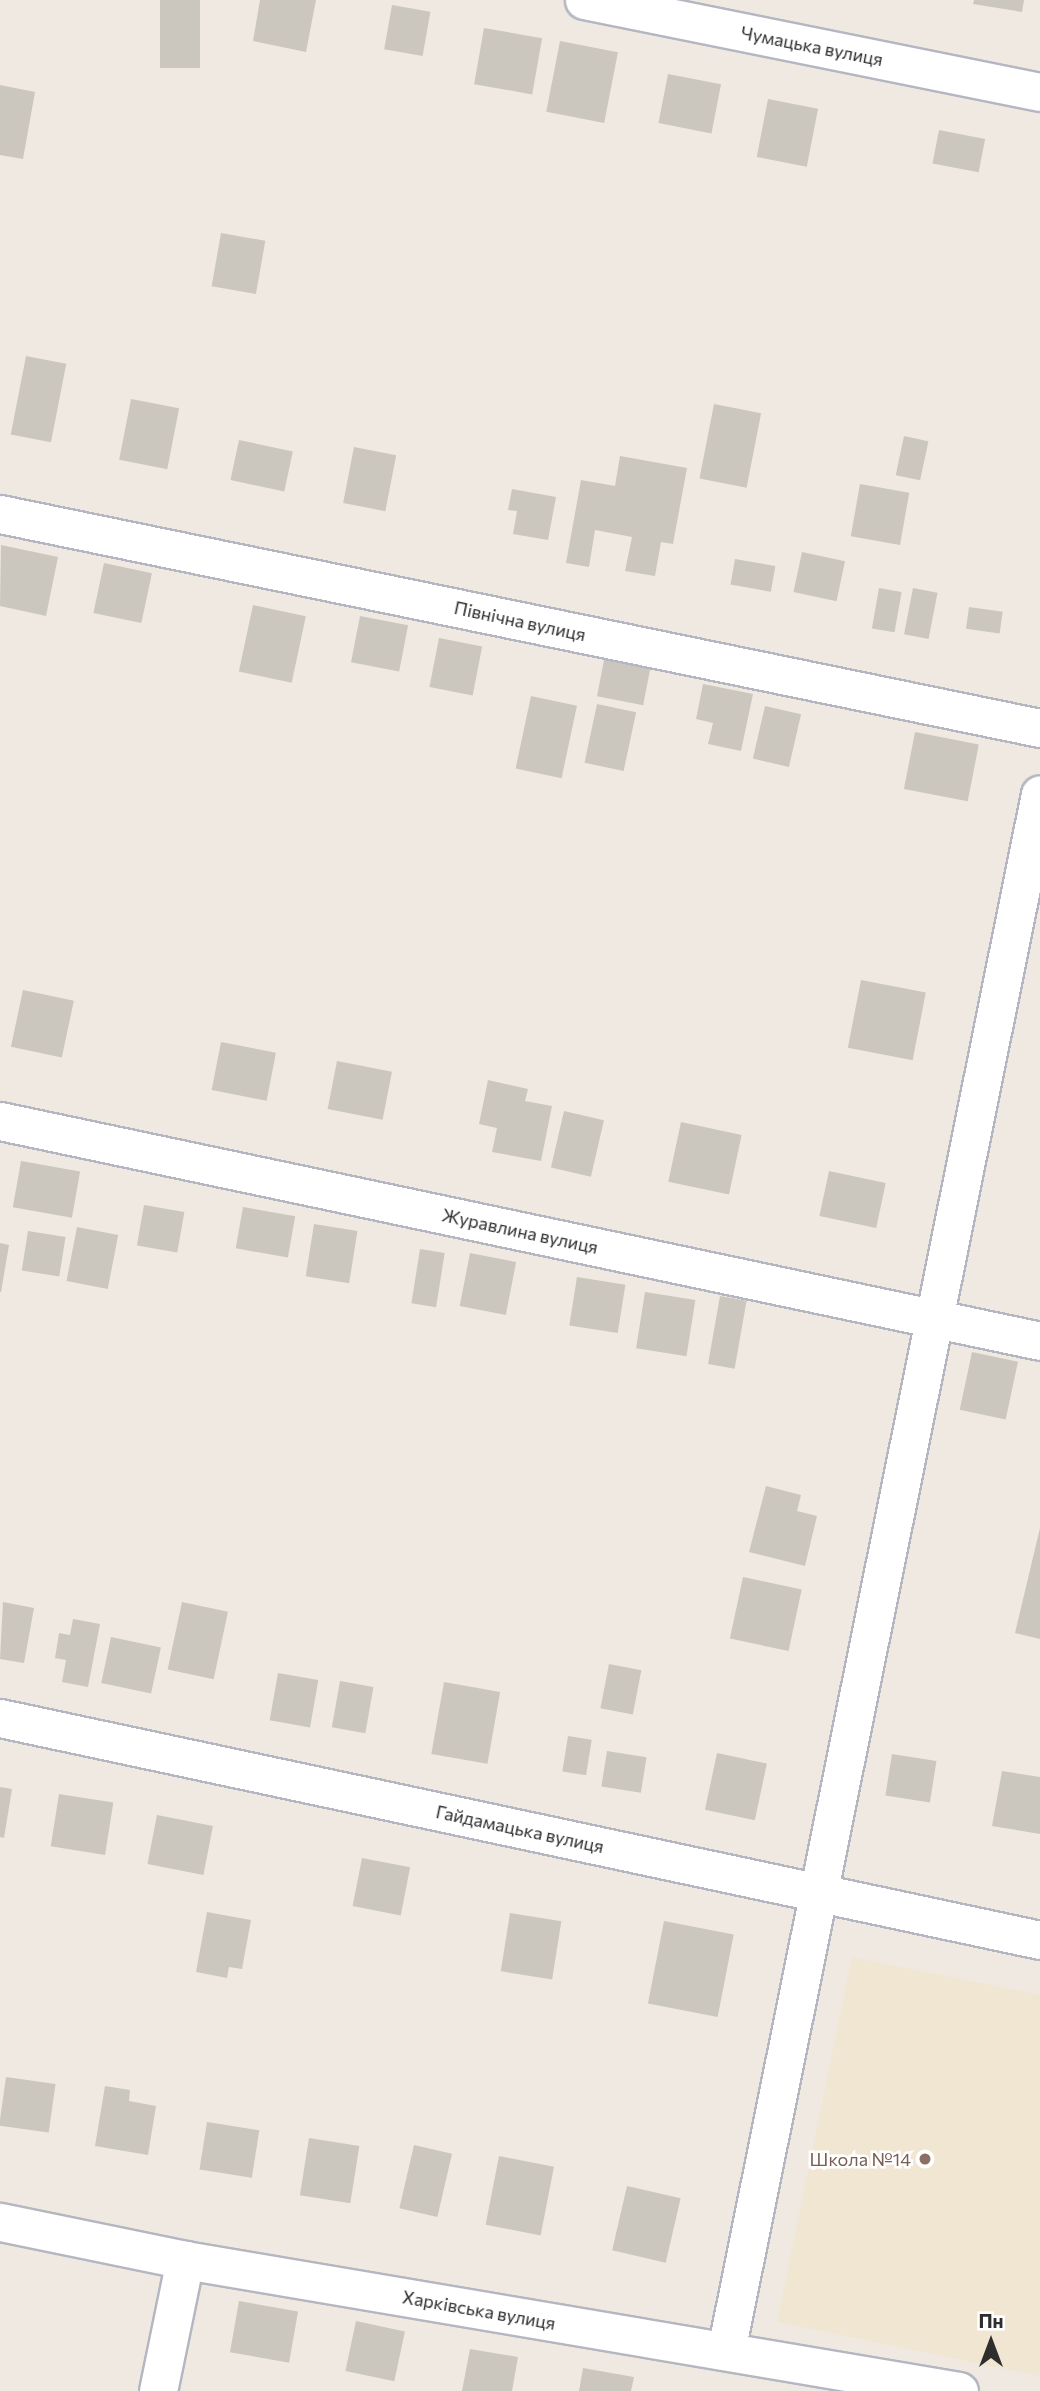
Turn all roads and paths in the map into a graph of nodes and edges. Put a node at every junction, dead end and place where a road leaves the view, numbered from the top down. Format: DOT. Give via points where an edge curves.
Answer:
graph roads {
  1 [pos="584,0"];
  2 [pos="1040,92"];
  3 [pos="0,514"];
  4 [pos="1040,728"];
  5 [pos="1040,794"];
  6 [pos="0,1121"];
  7 [pos="934,1318"];
  8 [pos="1040,1340"];
  9 [pos="0,1717"];
  10 [pos="818,1892"];
  11 [pos="1040,1940"];
  12 [pos="0,2222"];
  13 [pos="185,2260"];
  14 [pos="726,2351"];
  15 [pos="158,2391"];
  16 [pos="959,2391"];
  1 -- 2 [label="street, Чумацька вулиця"];
  3 -- 4 [label="street, Північна вулиця"];
  5 -- 7 [label="street"];
  6 -- 7 [label="street, Журавлина вулиця"];
  7 -- 8 [label="street, Журавлина вулиця"];
  7 -- 10 [label="street"];
  9 -- 10 [label="street, Гайдамацька вулиця"];
  10 -- 11 [label="street, Гайдамацька вулиця"];
  10 -- 14 [label="street"];
  12 -- 13 [label="street, Харківська вулиця"];
  13 -- 14 [label="street, Харківська вулиця"];
  13 -- 15 [label="street"];
  14 -- 16 [label="street, Харківська вулиця"];
}
